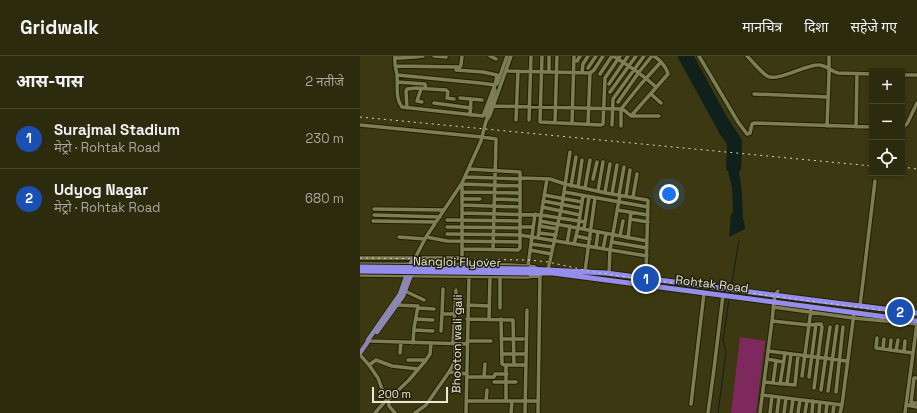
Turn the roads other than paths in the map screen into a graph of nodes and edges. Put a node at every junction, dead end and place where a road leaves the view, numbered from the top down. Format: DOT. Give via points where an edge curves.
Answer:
graph roads {
  1 [pos="423,56"];
  2 [pos="434,56"];
  3 [pos="463,56"];
  4 [pos="490,56"];
  5 [pos="507,56"];
  6 [pos="511,56"];
  7 [pos="530,56"];
  8 [pos="542,56"];
  9 [pos="549,56"];
  10 [pos="557,56"];
  11 [pos="574,56"];
  12 [pos="580,56"];
  13 [pos="588,56"];
  14 [pos="596,56"];
  15 [pos="603,56"];
  16 [pos="612,56"];
  17 [pos="628,56"];
  18 [pos="636,56"];
  19 [pos="644,56"];
  20 [pos="653,56"];
  21 [pos="700,56"];
  22 [pos="747,56"];
  23 [pos="829,56"];
  24 [pos="395,57"];
  25 [pos="446,57"];
  26 [pos="619,57"];
  27 [pos="496,59"];
  28 [pos="577,61"];
  29 [pos="623,62"];
  30 [pos="661,62"];
  31 [pos="395,66"];
  32 [pos="629,66"];
  33 [pos="588,68"];
  34 [pos="634,69"];
  35 [pos="829,69"];
  36 [pos="456,70"];
  37 [pos="506,71"];
  38 [pos="518,71"];
  39 [pos="530,72"];
  40 [pos="542,72"];
  41 [pos="549,72"];
  42 [pos="557,72"];
  43 [pos="639,72"];
  44 [pos="573,73"];
  45 [pos="582,73"];
  46 [pos="590,74"];
  47 [pos="600,74"];
  48 [pos="857,74"];
  49 [pos="869,74"];
  50 [pos="397,75"];
  51 [pos="905,75"];
  52 [pos="917,75"];
  53 [pos="646,78"];
  54 [pos="397,82"];
  55 [pos="609,84"];
  56 [pos="495,85"];
  57 [pos="656,87"];
  58 [pos="421,89"];
  59 [pos="426,89"];
  60 [pos="610,92"];
  61 [pos="651,94"];
  62 [pos="754,94"];
  63 [pos="828,97"];
  64 [pos="460,98"];
  65 [pos="454,99"];
  66 [pos="471,99"];
  67 [pos="482,100"];
  68 [pos="422,102"];
  69 [pos="618,102"];
  70 [pos="434,103"];
  71 [pos="661,103"];
  72 [pos="917,103"];
  73 [pos="494,106"];
  74 [pos="517,106"];
  75 [pos="529,107"];
  76 [pos="541,107"];
  77 [pos="407,108"];
  78 [pos="470,108"];
  79 [pos="556,108"];
  80 [pos="572,108"];
  81 [pos="588,108"];
  82 [pos="604,109"];
  83 [pos="613,109"];
  84 [pos="621,109"];
  85 [pos="470,115"];
  86 [pos="631,116"];
  87 [pos="658,116"];
  88 [pos="516,120"];
  89 [pos="529,120"];
  90 [pos="486,121"];
  91 [pos="555,122"];
  92 [pos="572,123"];
  93 [pos="588,124"];
  94 [pos="360,125"];
  95 [pos="612,125"];
  96 [pos="621,126"];
  97 [pos="827,126"];
  98 [pos="905,126"];
  99 [pos="856,127"];
  100 [pos="869,127"];
  101 [pos="482,137"];
  102 [pos="570,152"];
  103 [pos="576,157"];
  104 [pos="582,160"];
  105 [pos="590,160"];
  106 [pos="597,162"];
  107 [pos="603,162"];
  108 [pos="610,164"];
  109 [pos="617,165"];
  110 [pos="624,167"];
  111 [pos="469,169"];
  112 [pos="495,170"];
  113 [pos="630,170"];
  114 [pos="637,174"];
  115 [pos="465,177"];
  116 [pos="587,177"];
  117 [pos="495,178"];
  118 [pos="520,178"];
  119 [pos="547,179"];
  120 [pos="593,179"];
  121 [pos="600,180"];
  122 [pos="875,181"];
  123 [pos="462,184"];
  124 [pos="565,184"];
  125 [pos="495,185"];
  126 [pos="520,186"];
  127 [pos="571,186"];
  128 [pos="578,187"];
  129 [pos="585,188"];
  130 [pos="598,191"];
  131 [pos="462,192"];
  132 [pos="495,192"];
  133 [pos="564,192"];
  134 [pos="605,192"];
  135 [pos="520,193"];
  136 [pos="544,194"];
  137 [pos="612,194"];
  138 [pos="620,195"];
  139 [pos="583,196"];
  140 [pos="626,196"];
  141 [pos="589,197"];
  142 [pos="633,197"];
  143 [pos="563,198"];
  144 [pos="595,198"];
  145 [pos="462,199"];
  146 [pos="480,199"];
  147 [pos="495,199"];
  148 [pos="520,200"];
  149 [pos="543,201"];
  150 [pos="582,202"];
  151 [pos="619,202"];
  152 [pos="562,204"];
  153 [pos="462,205"];
  154 [pos="495,206"];
  155 [pos="520,207"];
  156 [pos="542,207"];
  157 [pos="648,207"];
  158 [pos="581,208"];
  159 [pos="374,209"];
  160 [pos="444,210"];
  161 [pos="617,210"];
  162 [pos="561,211"];
  163 [pos="631,212"];
  164 [pos="462,213"];
  165 [pos="494,214"];
  166 [pos="520,214"];
  167 [pos="535,214"];
  168 [pos="541,214"];
  169 [pos="374,215"];
  170 [pos="580,215"];
  171 [pos="648,215"];
  172 [pos="440,216"];
  173 [pos="560,217"];
  174 [pos="630,219"];
  175 [pos="447,220"];
  176 [pos="462,220"];
  177 [pos="373,221"];
  178 [pos="494,221"];
  179 [pos="520,221"];
  180 [pos="540,221"];
  181 [pos="579,221"];
  182 [pos="623,221"];
  183 [pos="436,222"];
  184 [pos="585,222"];
  185 [pos="648,222"];
  186 [pos="558,224"];
  187 [pos="540,226"];
  188 [pos="570,226"];
  189 [pos="447,227"];
  190 [pos="462,227"];
  191 [pos="526,227"];
  192 [pos="533,227"];
  193 [pos="494,228"];
  194 [pos="520,228"];
  195 [pos="578,228"];
  196 [pos="557,229"];
  197 [pos="584,229"];
  198 [pos="591,231"];
  199 [pos="598,232"];
  200 [pos="539,233"];
  201 [pos="447,234"];
  202 [pos="462,234"];
  203 [pos="606,234"];
  204 [pos="494,235"];
  205 [pos="520,235"];
  206 [pos="556,235"];
  207 [pos="613,235"];
  208 [pos="526,236"];
  209 [pos="576,236"];
  210 [pos="620,236"];
  211 [pos="399,237"];
  212 [pos="425,238"];
  213 [pos="532,238"];
  214 [pos="538,238"];
  215 [pos="628,238"];
  216 [pos="590,239"];
  217 [pos="555,241"];
  218 [pos="647,241"];
  219 [pos="462,242"];
  220 [pos="494,242"];
  221 [pos="520,242"];
  222 [pos="612,242"];
  223 [pos="567,243"];
  224 [pos="531,244"];
  225 [pos="574,244"];
  226 [pos="588,246"];
  227 [pos="553,247"];
  228 [pos="596,247"];
  229 [pos="603,248"];
  230 [pos="647,248"];
  231 [pos="462,249"];
  232 [pos="493,249"];
  233 [pos="530,250"];
  234 [pos="610,250"];
  235 [pos="552,254"];
  236 [pos="647,256"];
  237 [pos="360,258"];
  238 [pos="415,258"];
  239 [pos="462,258"];
  240 [pos="413,264"];
  241 [pos="462,264"];
  242 [pos="360,265"];
  243 [pos="528,269"];
  244 [pos="540,269"];
  245 [pos="360,270"];
  246 [pos="551,271"];
  247 [pos="585,271"];
  248 [pos="609,273"];
  249 [pos="646,273"];
  250 [pos="360,275"];
  251 [pos="540,275"];
  252 [pos="409,276"];
  253 [pos="469,276"];
  254 [pos="490,277"];
  255 [pos="500,277"];
  256 [pos="443,289"];
  257 [pos="456,290"];
  258 [pos="405,291"];
  259 [pos="704,293"];
  260 [pos="777,293"];
  261 [pos="724,296"];
  262 [pos="424,300"];
  263 [pos="774,304"];
  264 [pos="397,305"];
  265 [pos="468,306"];
  266 [pos="489,306"];
  267 [pos="860,306"];
  268 [pos="418,308"];
  269 [pos="500,308"];
  270 [pos="434,310"];
  271 [pos="527,310"];
  272 [pos="811,310"];
  273 [pos="917,312"];
  274 [pos="442,314"];
  275 [pos="455,314"];
  276 [pos="854,315"];
  277 [pos="468,318"];
  278 [pos="416,319"];
  279 [pos="488,319"];
  280 [pos="501,319"];
  281 [pos="433,320"];
  282 [pos="772,321"];
  283 [pos="917,322"];
  284 [pos="816,324"];
  285 [pos="809,325"];
  286 [pos="837,326"];
  287 [pos="830,327"];
  288 [pos="843,327"];
  289 [pos="414,330"];
  290 [pos="433,331"];
  291 [pos="441,331"];
  292 [pos="877,338"];
  293 [pos="501,339"];
  294 [pos="514,339"];
  295 [pos="523,339"];
  296 [pos="884,339"];
  297 [pos="891,340"];
  298 [pos="898,340"];
  299 [pos="368,341"];
  300 [pos="491,341"];
  301 [pos="905,341"];
  302 [pos="400,342"];
  303 [pos="413,342"];
  304 [pos="467,342"];
  305 [pos="431,343"];
  306 [pos="454,344"];
  307 [pos="883,349"];
  308 [pos="890,350"];
  309 [pos="768,351"];
  310 [pos="896,351"];
  311 [pos="904,352"];
  312 [pos="400,353"];
  313 [pos="784,353"];
  314 [pos="913,353"];
  315 [pos="360,354"];
  316 [pos="502,354"];
  317 [pos="514,354"];
  318 [pos="526,354"];
  319 [pos="791,354"];
  320 [pos="798,355"];
  321 [pos="805,356"];
  322 [pos="812,356"];
  323 [pos="819,358"];
  324 [pos="826,358"];
  325 [pos="767,359"];
  326 [pos="832,359"];
  327 [pos="408,360"];
  328 [pos="426,360"];
  329 [pos="839,360"];
  330 [pos="776,361"];
  331 [pos="847,361"];
  332 [pos="783,362"];
  333 [pos="485,364"];
  334 [pos="369,365"];
  335 [pos="506,365"];
  336 [pos="514,365"];
  337 [pos="526,365"];
  338 [pos="418,369"];
  339 [pos="449,372"];
  340 [pos="507,374"];
  341 [pos="467,375"];
  342 [pos="802,376"];
  343 [pos="484,377"];
  344 [pos="809,377"];
  345 [pos="917,378"];
  346 [pos="494,382"];
  347 [pos="506,382"];
  348 [pos="516,382"];
  349 [pos="764,382"];
  350 [pos="773,383"];
  351 [pos="780,384"];
  352 [pos="787,384"];
  353 [pos="814,388"];
  354 [pos="487,390"];
  355 [pos="821,390"];
  356 [pos="828,391"];
  357 [pos="836,392"];
  358 [pos="762,395"];
  359 [pos="772,396"];
  360 [pos="779,397"];
  361 [pos="786,398"];
  362 [pos="388,399"];
  363 [pos="793,399"];
  364 [pos="800,400"];
  365 [pos="807,400"];
  366 [pos="466,401"];
  367 [pos="486,401"];
  368 [pos="506,401"];
  369 [pos="512,401"];
  370 [pos="525,401"];
  371 [pos="538,401"];
  372 [pos="814,401"];
  373 [pos="820,402"];
  374 [pos="827,403"];
  375 [pos="917,403"];
  376 [pos="691,404"];
  377 [pos="834,404"];
  378 [pos="842,405"];
  379 [pos="906,405"];
  380 [pos="917,407"];
  381 [pos="375,413"];
  382 [pos="395,413"];
  383 [pos="415,413"];
  384 [pos="466,413"];
  385 [pos="511,413"];
  386 [pos="525,413"];
  387 [pos="538,413"];
  388 [pos="708,413"];
  389 [pos="760,413"];
  390 [pos="770,413"];
  391 [pos="777,413"];
  392 [pos="784,413"];
  393 [pos="791,413"];
  394 [pos="798,413"];
  395 [pos="805,413"];
  396 [pos="812,413"];
  397 [pos="819,413"];
  398 [pos="826,413"];
  399 [pos="833,413"];
  400 [pos="840,413"];
  401 [pos="905,413"];
  1 -- 24 [label="street"];
  2 -- 25 [label="street"];
  3 -- 31 [label="street" via="460,67"];
  4 -- 27 [label="street"];
  5 -- 90 [label="street"];
  6 -- 37 [label="street"];
  7 -- 39 [label="street"];
  8 -- 40 [label="street"];
  9 -- 41 [label="street"];
  10 -- 42 [label="street"];
  11 -- 44 [label="street"];
  12 -- 28 [label="street"];
  13 -- 45 [label="street" via="583,64"];
  14 -- 33 [label="street"];
  15 -- 46 [label="street"];
  16 -- 26 [label="street"];
  16 -- 47 [label="street"];
  17 -- 29 [label="street"];
  18 -- 32 [label="street"];
  19 -- 34 [label="street"];
  20 -- 30 [label="street"];
  20 -- 43 [label="street"];
  21 -- 97 [label="street" via="746,134 750,133 754,123"];
  22 -- 35 [label="street" via="768,77 773,78 815,65 823,65"];
  23 -- 35 [label="street"];
  24 -- 31 [label="street"];
  26 -- 29 [label="street"];
  26 -- 82 [label="street" via="605,78"];
  29 -- 32 [label="street"];
  29 -- 55 [label="street"];
  30 -- 53 [label="street"];
  30 -- 57 [label="street" via="668,74"];
  31 -- 50 [label="street"];
  32 -- 34 [label="street"];
  32 -- 60 [label="street"];
  34 -- 43 [label="street"];
  34 -- 83 [label="street" via="613,98"];
  35 -- 48 [label="street" via="833,72"];
  35 -- 63 [label="street"];
  36 -- 56 [label="street" via="496,75"];
  37 -- 38 [label="street"];
  37 -- 73 [label="street"];
  38 -- 39 [label="street"];
  38 -- 74 [label="street"];
  39 -- 40 [label="street"];
  39 -- 75 [label="street"];
  40 -- 41 [label="street"];
  40 -- 76 [label="street"];
  41 -- 42 [label="street"];
  42 -- 44 [label="street"];
  42 -- 79 [label="street"];
  43 -- 53 [label="street"];
  43 -- 69 [label="street"];
  44 -- 45 [label="street"];
  44 -- 80 [label="street"];
  45 -- 46 [label="street"];
  46 -- 81 [label="street"];
  48 -- 49 [label="street"];
  48 -- 99 [label="street"];
  50 -- 54 [label="street"];
  50 -- 56 [label="street"];
  51 -- 52 [label="street"];
  53 -- 57 [label="street"];
  53 -- 84 [label="street"];
  54 -- 59 [label="street" via="425,84"];
  54 -- 77 [label="street" via="398,101 402,107"];
  56 -- 85 [label="street" via="483,116"];
  57 -- 61 [label="street"];
  58 -- 59 [label="street"];
  58 -- 68 [label="street" via="417,101"];
  58 -- 77 [label="street" via="406,90"];
  59 -- 65 [label="street" via="446,90 447,98"];
  61 -- 71 [label="street"];
  61 -- 86 [label="street"];
  62 -- 63 [label="street"];
  63 -- 97 [label="street"];
  64 -- 66 [label="street"];
  66 -- 67 [label="street"];
  66 -- 78 [label="street"];
  70 -- 78 [label="street"];
  72 -- 98 [label="street"];
  73 -- 74 [label="street"];
  73 -- 90 [label="street"];
  74 -- 75 [label="street"];
  74 -- 88 [label="street"];
  75 -- 76 [label="street"];
  75 -- 89 [label="street"];
  76 -- 79 [label="street"];
  76 -- 91 [label="street" via="540,122"];
  77 -- 85 [label="street"];
  78 -- 85 [label="street"];
  79 -- 80 [label="street"];
  79 -- 91 [label="street"];
  80 -- 81 [label="street"];
  80 -- 92 [label="street"];
  81 -- 82 [label="street"];
  81 -- 93 [label="street"];
  82 -- 83 [label="street"];
  82 -- 93 [label="street" via="603,124"];
  83 -- 84 [label="street"];
  83 -- 95 [label="street"];
  84 -- 86 [label="street"];
  84 -- 96 [label="street"];
  86 -- 87 [label="street"];
  90 -- 101 [label="street"];
  91 -- 92 [label="street"];
  92 -- 93 [label="street"];
  94 -- 101 [label="street"];
  97 -- 99 [label="street"];
  99 -- 100 [label="street"];
  101 -- 111 [label="street"];
  101 -- 112 [label="street" via="496,139"];
  102 -- 124 [label="street"];
  103 -- 127 [label="street"];
  104 -- 128 [label="street"];
  105 -- 116 [label="street"];
  106 -- 120 [label="street"];
  107 -- 121 [label="street"];
  108 -- 134 [label="street"];
  109 -- 137 [label="street"];
  110 -- 138 [label="street"];
  111 -- 112 [label="street"];
  111 -- 115 [label="street"];
  112 -- 117 [label="street"];
  112 -- 118 [label="street" via="519,171"];
  113 -- 140 [label="street"];
  114 -- 142 [label="street"];
  115 -- 117 [label="street"];
  115 -- 123 [label="street"];
  116 -- 120 [label="street"];
  116 -- 129 [label="street"];
  117 -- 118 [label="street"];
  117 -- 125 [label="street"];
  118 -- 119 [label="street"];
  118 -- 126 [label="street"];
  119 -- 124 [label="street"];
  119 -- 136 [label="street"];
  120 -- 121 [label="street"];
  121 -- 130 [label="street"];
  122 -- 267 [label="street"];
  123 -- 125 [label="street"];
  123 -- 131 [label="street"];
  123 -- 160 [label="street"];
  124 -- 127 [label="street"];
  124 -- 133 [label="street"];
  125 -- 126 [label="street"];
  125 -- 132 [label="street"];
  126 -- 135 [label="street"];
  127 -- 128 [label="street"];
  128 -- 129 [label="street"];
  129 -- 130 [label="street"];
  130 -- 134 [label="street"];
  131 -- 132 [label="street"];
  131 -- 145 [label="street"];
  132 -- 135 [label="street"];
  132 -- 147 [label="street"];
  133 -- 139 [label="street"];
  133 -- 143 [label="street"];
  134 -- 137 [label="street"];
  135 -- 148 [label="street"];
  136 -- 143 [label="street"];
  136 -- 149 [label="street"];
  137 -- 138 [label="street"];
  138 -- 140 [label="street"];
  138 -- 151 [label="street"];
  139 -- 141 [label="street"];
  139 -- 150 [label="street"];
  140 -- 142 [label="street"];
  141 -- 144 [label="street"];
  141 -- 184 [label="street"];
  142 -- 157 [label="street" via="647,200"];
  143 -- 150 [label="street"];
  143 -- 152 [label="street"];
  144 -- 151 [label="street"];
  144 -- 198 [label="street"];
  145 -- 146 [label="street"];
  145 -- 153 [label="street"];
  147 -- 148 [label="street"];
  147 -- 154 [label="street"];
  148 -- 155 [label="street"];
  149 -- 152 [label="street"];
  149 -- 156 [label="street"];
  150 -- 158 [label="street"];
  151 -- 157 [label="street"];
  151 -- 161 [label="street"];
  152 -- 158 [label="street"];
  152 -- 162 [label="street"];
  153 -- 154 [label="street"];
  153 -- 164 [label="street"];
  154 -- 155 [label="street"];
  154 -- 165 [label="street"];
  155 -- 166 [label="street"];
  156 -- 162 [label="street"];
  156 -- 168 [label="street"];
  157 -- 171 [label="street"];
  158 -- 170 [label="street"];
  159 -- 160 [label="street"];
  160 -- 172 [label="street"];
  161 -- 163 [label="street"];
  161 -- 207 [label="street"];
  162 -- 170 [label="street"];
  162 -- 173 [label="street"];
  163 -- 171 [label="street"];
  163 -- 174 [label="street"];
  164 -- 165 [label="street"];
  164 -- 176 [label="street"];
  165 -- 166 [label="street"];
  165 -- 178 [label="street"];
  166 -- 167 [label="street"];
  166 -- 179 [label="street"];
  167 -- 168 [label="street"];
  167 -- 192 [label="street"];
  168 -- 173 [label="street"];
  168 -- 180 [label="street"];
  169 -- 172 [label="street"];
  170 -- 181 [label="street"];
  171 -- 185 [label="street"];
  172 -- 183 [label="street"];
  173 -- 181 [label="street"];
  173 -- 186 [label="street"];
  174 -- 185 [label="street"];
  174 -- 215 [label="street"];
  175 -- 176 [label="street"];
  176 -- 178 [label="street"];
  176 -- 190 [label="street"];
  177 -- 183 [label="street"];
  178 -- 179 [label="street"];
  178 -- 193 [label="street"];
  179 -- 194 [label="street"];
  180 -- 186 [label="street"];
  180 -- 187 [label="street"];
  181 -- 184 [label="street"];
  181 -- 195 [label="street"];
  182 -- 210 [label="street"];
  183 -- 212 [label="street"];
  184 -- 197 [label="street"];
  185 -- 218 [label="street"];
  186 -- 188 [label="street"];
  186 -- 196 [label="street"];
  187 -- 196 [label="street"];
  187 -- 200 [label="street"];
  188 -- 195 [label="street"];
  188 -- 223 [label="street"];
  189 -- 190 [label="street"];
  190 -- 193 [label="street"];
  190 -- 202 [label="street"];
  191 -- 192 [label="street"];
  191 -- 194 [label="street"];
  191 -- 208 [label="street"];
  192 -- 213 [label="street"];
  193 -- 194 [label="street"];
  193 -- 204 [label="street"];
  194 -- 205 [label="street"];
  195 -- 197 [label="street"];
  195 -- 209 [label="street"];
  196 -- 206 [label="street"];
  197 -- 198 [label="street"];
  198 -- 199 [label="street"];
  198 -- 216 [label="street"];
  199 -- 203 [label="street"];
  199 -- 228 [label="street"];
  200 -- 206 [label="street"];
  200 -- 214 [label="street"];
  201 -- 202 [label="street"];
  202 -- 204 [label="street"];
  202 -- 219 [label="street"];
  203 -- 207 [label="street"];
  203 -- 229 [label="street"];
  204 -- 205 [label="street"];
  204 -- 220 [label="street"];
  205 -- 208 [label="street"];
  205 -- 221 [label="street"];
  206 -- 217 [label="street"];
  207 -- 210 [label="street"];
  207 -- 222 [label="street"];
  208 -- 213 [label="street"];
  209 -- 216 [label="street"];
  209 -- 225 [label="street"];
  210 -- 215 [label="street"];
  211 -- 212 [label="street"];
  212 -- 219 [label="street"];
  212 -- 238 [label="street"];
  213 -- 214 [label="street"];
  213 -- 224 [label="street"];
  214 -- 217 [label="street"];
  215 -- 218 [label="street"];
  216 -- 226 [label="street"];
  217 -- 223 [label="street"];
  217 -- 227 [label="street"];
  218 -- 230 [label="street"];
  219 -- 220 [label="street"];
  219 -- 231 [label="street"];
  220 -- 221 [label="street"];
  220 -- 232 [label="street"];
  221 -- 232 [label="street" via="519,250"];
  222 -- 230 [label="street"];
  222 -- 234 [label="street"];
  223 -- 225 [label="street"];
  224 -- 227 [label="street"];
  224 -- 233 [label="street"];
  225 -- 226 [label="street"];
  226 -- 228 [label="street"];
  226 -- 247 [label="street"];
  227 -- 235 [label="street"];
  228 -- 229 [label="street"];
  229 -- 234 [label="street"];
  230 -- 236 [label="street"];
  231 -- 232 [label="street"];
  231 -- 239 [label="street"];
  233 -- 235 [label="street"];
  233 -- 243 [label="street"];
  234 -- 236 [label="street"];
  234 -- 248 [label="street"];
  235 -- 246 [label="street"];
  236 -- 249 [label="street"];
  237 -- 238 [label="street"];
  238 -- 239 [label="street"];
  238 -- 240 [label="main road"];
  239 -- 241 [label="street"];
  240 -- 241 [label="street"];
  240 -- 242 [label="street"];
  240 -- 252 [label="main road"];
  241 -- 243 [label="street"];
  242 -- 243 [label="highway, Nangloi Flyover, bridge"];
  243 -- 244 [label="highway, Nangloi Flyover"];
  243 -- 245 [label="highway, Nangloi Flyover, bridge"];
  243 -- 246 [label="highway, Nangloi Flyover"];
  244 -- 246 [label="highway, Rohtak Road"];
  246 -- 247 [label="highway, Rohtak Road"];
  246 -- 251 [label="street, Rohtak Road"];
  246 -- 259 [label="highway, Rohtak Road"];
  247 -- 248 [label="highway, Rohtak Road"];
  248 -- 260 [label="highway, Rohtak Road" via="726,289"];
  250 -- 252 [label="street, Rohtak Road"];
  251 -- 255 [label="street, Rohtak Road"];
  251 -- 371 [label="street"];
  252 -- 253 [label="street, Rohtak Road"];
  252 -- 258 [label="main road"];
  252 -- 299 [label="main road"];
  253 -- 254 [label="street, Rohtak Road"];
  253 -- 265 [label="street, Bhooton wali gali"];
  254 -- 255 [label="street, Rohtak Road"];
  254 -- 266 [label="street"];
  255 -- 269 [label="street"];
  256 -- 274 [label="street"];
  257 -- 275 [label="street"];
  258 -- 262 [label="street"];
  258 -- 264 [label="main road"];
  259 -- 261 [label="highway, Rohtak Road"];
  259 -- 376 [label="street"];
  260 -- 263 [label="street"];
  260 -- 267 [label="highway, Rohtak Road"];
  261 -- 263 [label="highway, Rohtak Road"];
  261 -- 388 [label="street"];
  263 -- 272 [label="highway, Rohtak Road"];
  263 -- 282 [label="street"];
  264 -- 268 [label="street" via="417,305"];
  264 -- 299 [label="main road"];
  265 -- 266 [label="street"];
  265 -- 277 [label="street, Bhooton wali gali"];
  266 -- 279 [label="street"];
  267 -- 273 [label="highway, Rohtak Road"];
  268 -- 270 [label="street"];
  268 -- 278 [label="street"];
  271 -- 318 [label="street"];
  272 -- 276 [label="highway, Rohtak Road"];
  272 -- 285 [label="street"];
  274 -- 275 [label="street"];
  274 -- 291 [label="street"];
  275 -- 306 [label="street"];
  276 -- 283 [label="highway, Rohtak Road"];
  276 -- 331 [label="street"];
  277 -- 279 [label="street"];
  277 -- 304 [label="street, Bhooton wali gali"];
  278 -- 281 [label="street"];
  278 -- 289 [label="street"];
  279 -- 280 [label="street"];
  280 -- 293 [label="street"];
  280 -- 294 [label="street" via="512,320"];
  282 -- 285 [label="street"];
  282 -- 309 [label="street"];
  283 -- 314 [label="street"];
  284 -- 285 [label="street"];
  284 -- 322 [label="street"];
  284 -- 323 [label="street" via="821,324 822,327"];
  285 -- 321 [label="street"];
  286 -- 326 [label="street"];
  287 -- 324 [label="street"];
  288 -- 329 [label="street"];
  289 -- 290 [label="street"];
  289 -- 303 [label="street"];
  292 -- 307 [label="street" via="876,348"];
  293 -- 294 [label="street"];
  293 -- 316 [label="street"];
  294 -- 295 [label="street"];
  294 -- 317 [label="street"];
  296 -- 307 [label="street"];
  297 -- 308 [label="street"];
  298 -- 310 [label="street"];
  299 -- 302 [label="street"];
  299 -- 315 [label="main road"];
  300 -- 304 [label="street"];
  301 -- 311 [label="street"];
  302 -- 303 [label="street"];
  302 -- 312 [label="street"];
  303 -- 305 [label="street"];
  304 -- 306 [label="street"];
  304 -- 341 [label="street, Bhooton wali gali"];
  305 -- 306 [label="street"];
  305 -- 328 [label="street" via="430,354"];
  306 -- 339 [label="street" via="455,361"];
  307 -- 308 [label="street"];
  308 -- 310 [label="street"];
  309 -- 313 [label="street"];
  309 -- 325 [label="street"];
  310 -- 311 [label="street"];
  311 -- 314 [label="street"];
  313 -- 319 [label="street"];
  313 -- 332 [label="street"];
  314 -- 379 [label="street"];
  315 -- 334 [label="street"];
  316 -- 317 [label="street"];
  316 -- 335 [label="street" via="502,364"];
  317 -- 318 [label="street"];
  317 -- 336 [label="street"];
  318 -- 337 [label="street"];
  319 -- 320 [label="street"];
  319 -- 352 [label="street"];
  320 -- 321 [label="street"];
  320 -- 352 [label="street" via="795,385"];
  321 -- 322 [label="street"];
  321 -- 342 [label="street"];
  322 -- 323 [label="street"];
  322 -- 344 [label="street"];
  323 -- 324 [label="street"];
  323 -- 353 [label="street"];
  324 -- 326 [label="street"];
  324 -- 355 [label="street"];
  325 -- 330 [label="street"];
  325 -- 349 [label="street"];
  326 -- 329 [label="street"];
  326 -- 356 [label="street"];
  327 -- 328 [label="street"];
  328 -- 338 [label="street"];
  329 -- 331 [label="street"];
  329 -- 357 [label="street"];
  330 -- 332 [label="street"];
  330 -- 350 [label="street"];
  331 -- 378 [label="street"];
  332 -- 351 [label="street"];
  333 -- 343 [label="street"];
  334 -- 338 [label="street" via="376,360 392,366"];
  334 -- 362 [label="street"];
  335 -- 336 [label="street"];
  335 -- 340 [label="street"];
  336 -- 337 [label="street"];
  337 -- 370 [label="street"];
  338 -- 362 [label="street"];
  339 -- 341 [label="street"];
  339 -- 383 [label="street" via="426,405"];
  340 -- 343 [label="street" via="496,373 494,377"];
  340 -- 347 [label="street"];
  341 -- 343 [label="street"];
  341 -- 366 [label="street, Bhooton wali gali"];
  345 -- 375 [label="street" via="914,378 911,403"];
  346 -- 347 [label="street"];
  347 -- 348 [label="street"];
  347 -- 368 [label="street"];
  349 -- 350 [label="street"];
  349 -- 358 [label="street"];
  350 -- 351 [label="street"];
  351 -- 352 [label="street"];
  354 -- 367 [label="street"];
  358 -- 359 [label="street"];
  358 -- 389 [label="street"];
  359 -- 360 [label="street"];
  359 -- 390 [label="street"];
  360 -- 361 [label="street"];
  360 -- 391 [label="street"];
  361 -- 363 [label="street"];
  361 -- 392 [label="street"];
  362 -- 381 [label="street"];
  362 -- 382 [label="street" via="389,406"];
  363 -- 364 [label="street"];
  363 -- 393 [label="street"];
  364 -- 365 [label="street"];
  364 -- 394 [label="street"];
  365 -- 372 [label="street"];
  365 -- 395 [label="street"];
  366 -- 367 [label="street"];
  366 -- 384 [label="street, Bhooton wali gali"];
  367 -- 368 [label="street"];
  368 -- 369 [label="street"];
  369 -- 370 [label="street"];
  369 -- 385 [label="street"];
  370 -- 371 [label="street"];
  370 -- 386 [label="street"];
  371 -- 387 [label="street"];
  372 -- 373 [label="street"];
  372 -- 396 [label="street"];
  373 -- 374 [label="street"];
  373 -- 397 [label="street"];
  374 -- 377 [label="street"];
  374 -- 398 [label="street"];
  377 -- 378 [label="street"];
  377 -- 399 [label="street"];
  378 -- 400 [label="street"];
  379 -- 380 [label="street"];
  379 -- 401 [label="street"];
}
